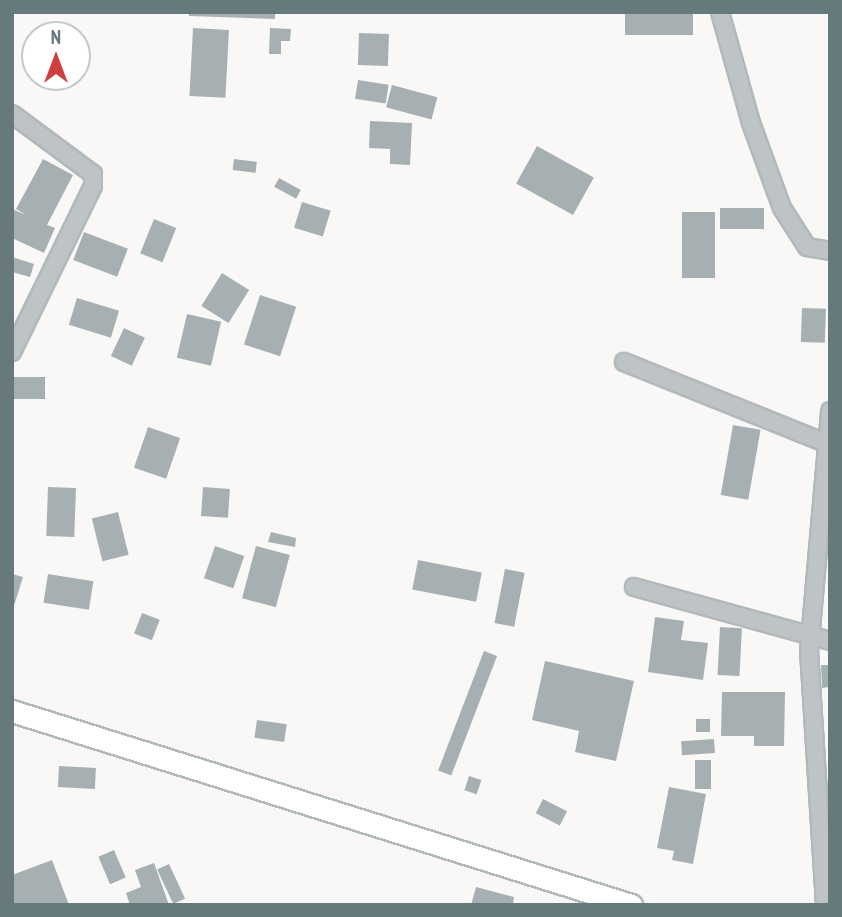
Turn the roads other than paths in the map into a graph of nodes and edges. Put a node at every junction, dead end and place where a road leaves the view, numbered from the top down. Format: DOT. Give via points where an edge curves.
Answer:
graph roads {
  1 [pos="720,12"];
  2 [pos="12,114"];
  3 [pos="830,251"];
  4 [pos="12,352"];
  5 [pos="624,362"];
  6 [pos="830,411"];
  7 [pos="825,443"];
  8 [pos="634,587"];
  9 [pos="809,633"];
  10 [pos="830,641"];
  11 [pos="12,711"];
  12 [pos="631,905"];
  13 [pos="825,905"];
  1 -- 3 [label="street" via="751,123 782,208 807,247"];
  2 -- 4 [label="street" via="93,174 93,186"];
  5 -- 7 [label="street"];
  6 -- 7 [label="street"];
  7 -- 9 [label="street"];
  8 -- 9 [label="street"];
  9 -- 10 [label="street"];
  9 -- 13 [label="street"];
  11 -- 12 [label="main road"];
}
